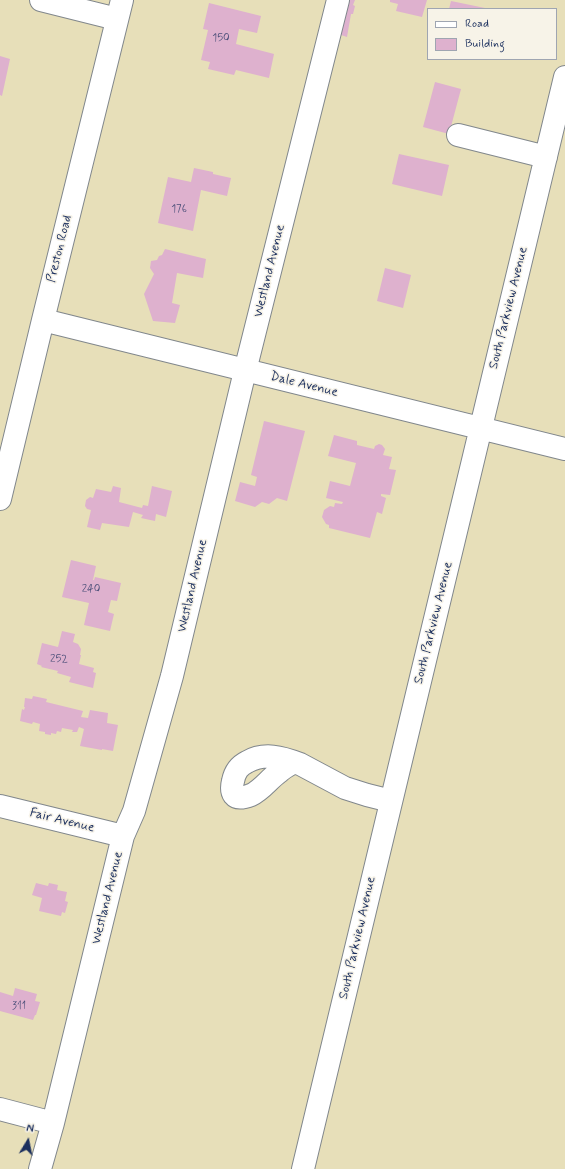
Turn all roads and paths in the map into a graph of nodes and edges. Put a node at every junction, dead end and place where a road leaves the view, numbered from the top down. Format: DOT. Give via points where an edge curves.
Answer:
graph roads {
  1 [pos="41,0"];
  2 [pos="338,0"];
  3 [pos="120,9"];
  4 [pos="565,77"];
  5 [pos="458,135"];
  6 [pos="546,157"];
  7 [pos="43,320"];
  8 [pos="245,371"];
  9 [pos="481,428"];
  10 [pos="565,448"];
  11 [pos="0,499"];
  12 [pos="294,762"];
  13 [pos="391,801"];
  14 [pos="0,806"];
  15 [pos="123,836"];
  16 [pos="0,1109"];
  17 [pos="53,1123"];
  18 [pos="40,1169"];
  19 [pos="303,1169"];
  1 -- 3 [label="street"];
  2 -- 8 [label="street, Westland Avenue"];
  3 -- 7 [label="street, Preston Road"];
  4 -- 6 [label="street, South Parkview Avenue"];
  5 -- 6 [label="street"];
  6 -- 9 [label="street, South Parkview Avenue"];
  7 -- 8 [label="street, Dale Avenue"];
  7 -- 11 [label="street, Preston Road"];
  8 -- 9 [label="street, Dale Avenue"];
  8 -- 15 [label="street, Westland Avenue" via="172,676 134,811"];
  9 -- 10 [label="street, Dale Avenue"];
  9 -- 13 [label="street, South Parkview Avenue"];
  12 -- 13 [label="street" via="345,788"];
  13 -- 19 [label="street, South Parkview Avenue"];
  14 -- 15 [label="street, Fair Avenue"];
  15 -- 17 [label="street, Westland Avenue"];
  16 -- 17 [label="street"];
  17 -- 18 [label="street, Westland Avenue"];
}
